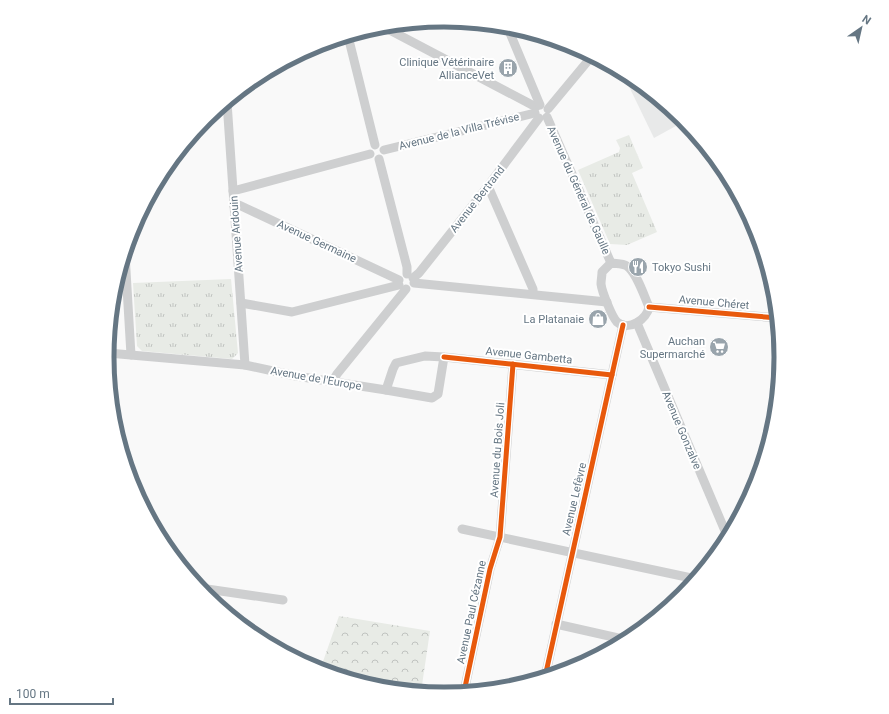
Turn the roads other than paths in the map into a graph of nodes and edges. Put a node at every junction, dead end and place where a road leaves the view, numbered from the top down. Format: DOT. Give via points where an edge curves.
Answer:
graph roads {
  1 [pos="392,31"];
  2 [pos="510,33"];
  3 [pos="349,41"];
  4 [pos="588,60"];
  5 [pos="227,109"];
  6 [pos="541,111"];
  7 [pos="375,145"];
  8 [pos="384,150"];
  9 [pos="370,154"];
  10 [pos="379,159"];
  11 [pos="488,186"];
  12 [pos="233,191"];
  13 [pos="234,206"];
  14 [pos="611,263"];
  15 [pos="126,272"];
  16 [pos="411,278"];
  17 [pos="401,285"];
  18 [pos="533,294"];
  19 [pos="607,302"];
  20 [pos="241,303"];
  21 [pos="649,307"];
  22 [pos="772,318"];
  23 [pos="636,323"];
  24 [pos="623,325"];
  25 [pos="114,354"];
  26 [pos="131,355"];
  27 [pos="444,357"];
  28 [pos="514,364"];
  29 [pos="245,365"];
  30 [pos="612,374"];
  31 [pos="333,381"];
  32 [pos="386,390"];
  33 [pos="462,529"];
  34 [pos="725,531"];
  35 [pos="500,537"];
  36 [pos="572,552"];
  37 [pos="690,578"];
  38 [pos="211,590"];
  39 [pos="283,600"];
  40 [pos="556,624"];
  41 [pos="617,638"];
  42 [pos="546,671"];
  43 [pos="465,686"];
  1 -- 6 [label="street"];
  2 -- 6 [label="street, Avenue du Général de Gaulle"];
  3 -- 7 [label="street"];
  4 -- 6 [label="street, Avenue Bertrand"];
  5 -- 12 [label="street, Avenue Ardouin"];
  6 -- 8 [label="street, Avenue de la Villa Trévise"];
  6 -- 11 [label="street, Avenue Bertrand"];
  6 -- 14 [label="street, Avenue du Général de Gaulle"];
  7 -- 8 [label="street"];
  7 -- 9 [label="street"];
  8 -- 10 [label="street" via="382,158"];
  9 -- 10 [label="street"];
  9 -- 12 [label="street"];
  10 -- 16 [label="street"];
  11 -- 16 [label="street, Avenue Bertrand" via="419,273"];
  11 -- 18 [label="street"];
  12 -- 13 [label="street, Avenue Ardouin"];
  13 -- 17 [label="street, Avenue Germaine" via="239,205"];
  13 -- 20 [label="street, Avenue Ardouin"];
  14 -- 19 [label="street" via="602,272 602,288"];
  14 -- 21 [label="street" via="628,267 634,274"];
  15 -- 26 [label="street"];
  16 -- 17 [label="street" via="411,287"];
  16 -- 17 [label="street" via="402,275"];
  16 -- 18 [label="street"];
  17 -- 20 [label="street" via="292,312"];
  17 -- 31 [label="street"];
  18 -- 19 [label="street"];
  19 -- 24 [label="street" via="617,322"];
  20 -- 29 [label="street, Avenue Ardouin"];
  21 -- 22 [label="street, Avenue Chéret"];
  21 -- 23 [label="street" via="645,317"];
  23 -- 24 [label="street"];
  23 -- 34 [label="street, Avenue Gonzalve"];
  24 -- 30 [label="street, Avenue Lefèvre"];
  25 -- 26 [label="street"];
  26 -- 29 [label="street, Avenue de l'Europe"];
  27 -- 28 [label="street, Avenue Gambetta"];
  27 -- 32 [label="street, Avenue Gambetta" via="425,356 396,364"];
  27 -- 32 [label="street, Avenue de l'Europe" via="438,394 432,398"];
  28 -- 30 [label="street, Avenue Gambetta"];
  28 -- 35 [label="street, Avenue du Bois Joli"];
  29 -- 31 [label="street, Avenue de l'Europe"];
  30 -- 36 [label="street, Avenue Lefèvre"];
  31 -- 32 [label="street, Avenue de l'Europe"];
  33 -- 35 [label="street"];
  35 -- 36 [label="street"];
  35 -- 43 [label="street, Avenue Paul Cézanne" via="490,569"];
  36 -- 37 [label="street"];
  36 -- 40 [label="street, Avenue Lefèvre"];
  38 -- 39 [label="street"];
  40 -- 41 [label="street"];
  40 -- 42 [label="street, Avenue Lefèvre"];
}
